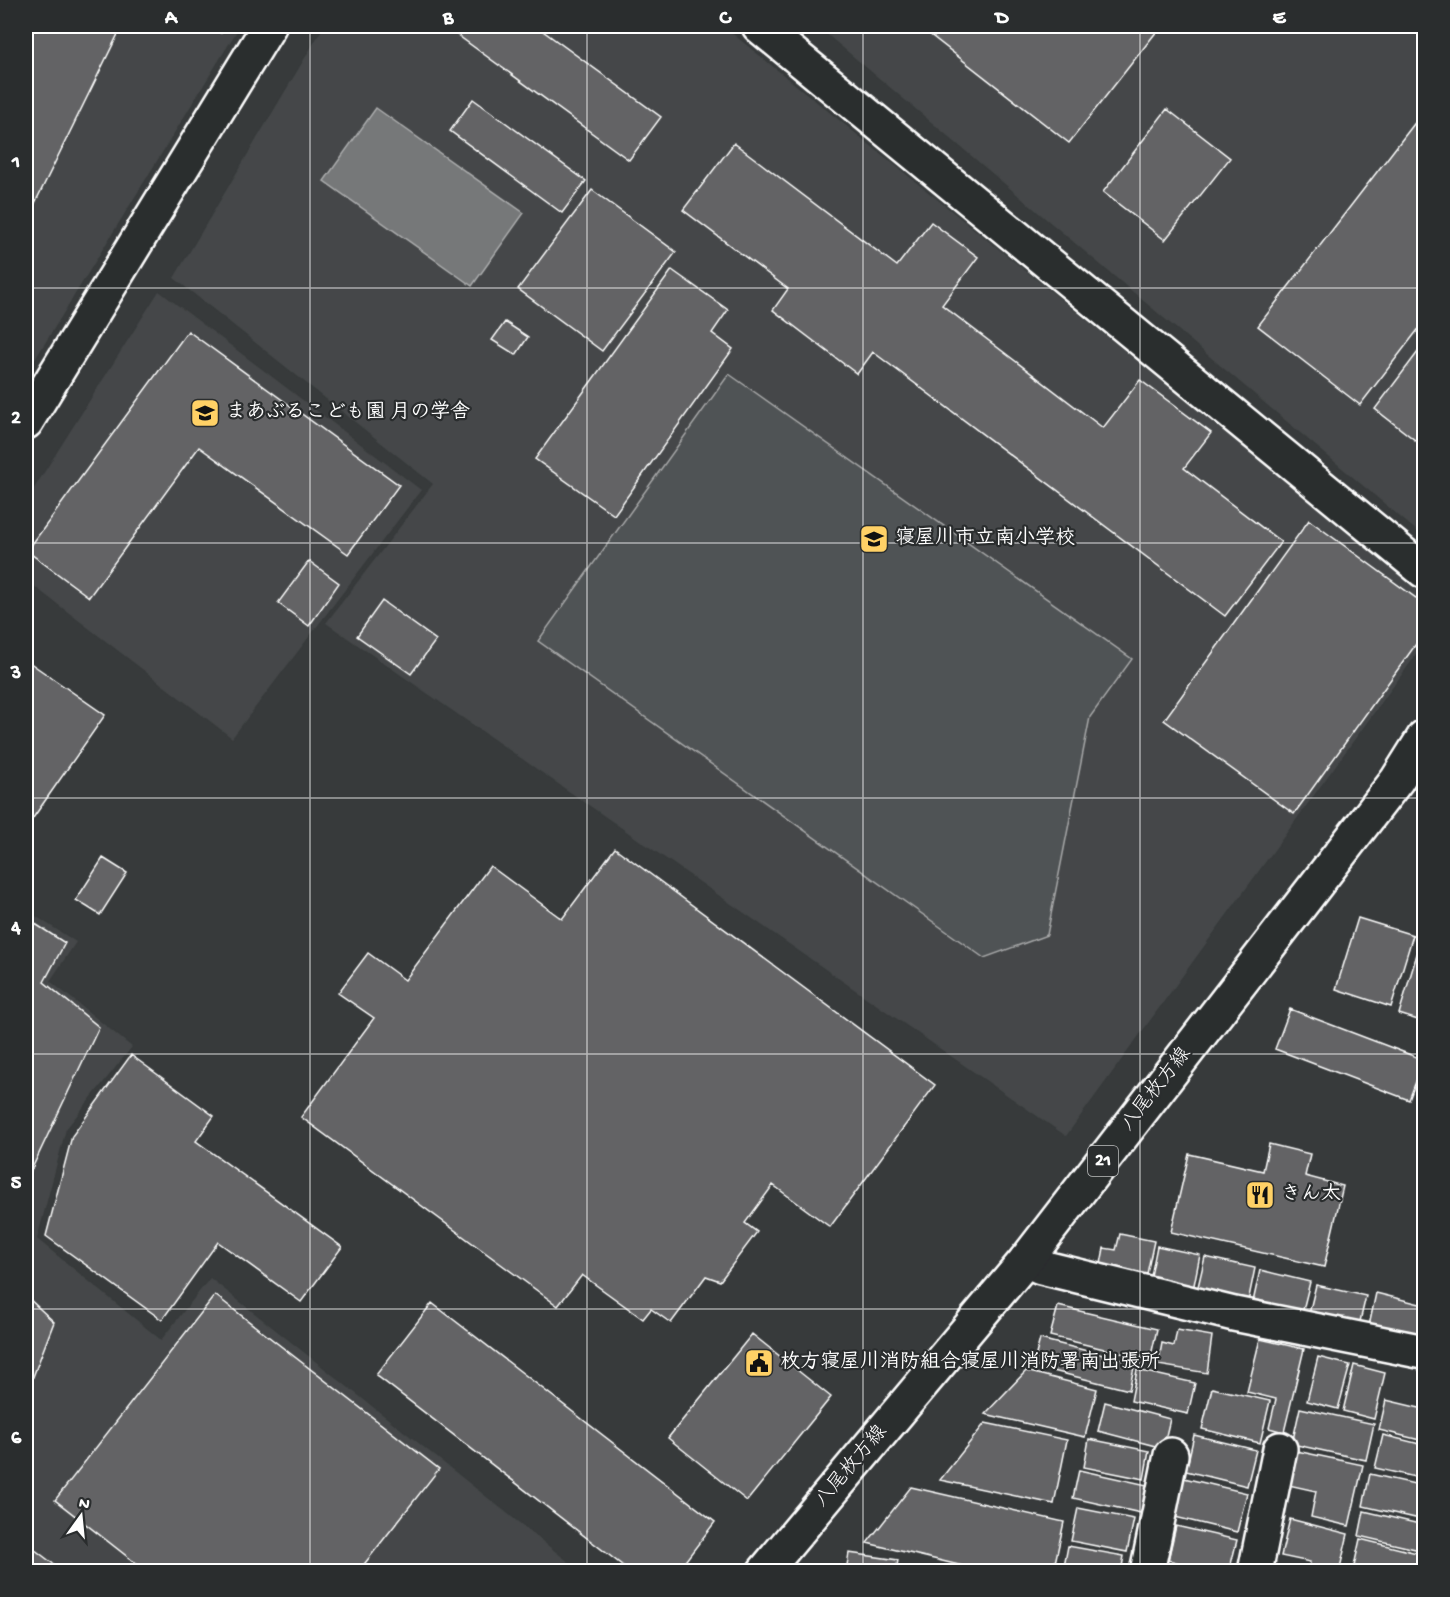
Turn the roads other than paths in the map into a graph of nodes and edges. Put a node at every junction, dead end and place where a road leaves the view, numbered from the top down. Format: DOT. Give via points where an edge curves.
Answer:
graph roads {
  1 [pos="269,26"];
  2 [pos="759,26"];
  3 [pos="26,422"];
  4 [pos="1425,571"];
  5 [pos="1425,737"];
  6 [pos="1026,1260"];
  7 [pos="1425,1352"];
  8 [pos="1280,1449"];
  9 [pos="1171,1455"];
  10 [pos="764,1572"];
  11 [pos="1147,1572"];
  12 [pos="1255,1572"];
  1 -- 3 [label="street"];
  2 -- 4 [label="street"];
  5 -- 6 [label="street, 八尾枚方線 / 21"];
  6 -- 7 [label="street" via="1041,1267 1234,1314"];
  6 -- 10 [label="street, 八尾枚方線 / 21"];
  8 -- 12 [label="street"];
  9 -- 11 [label="street"];
}
